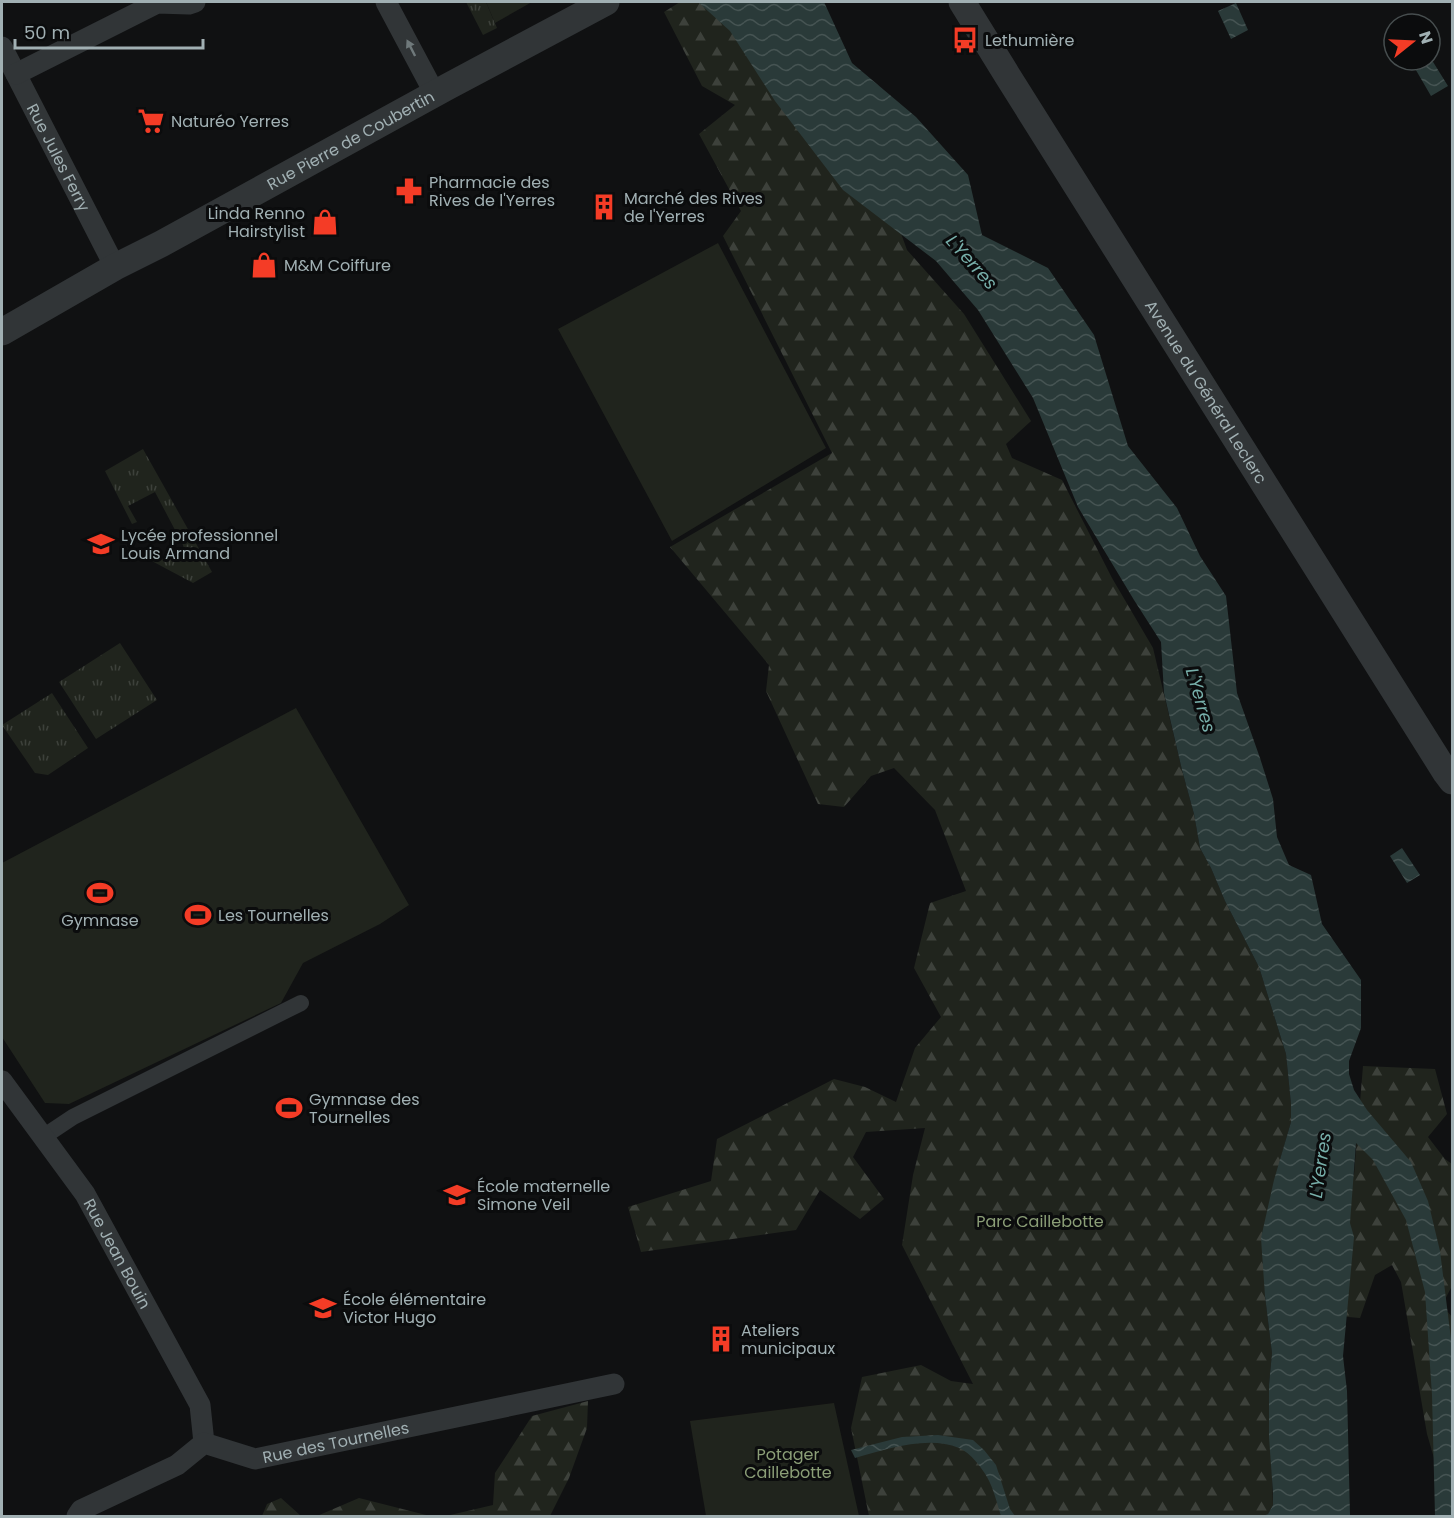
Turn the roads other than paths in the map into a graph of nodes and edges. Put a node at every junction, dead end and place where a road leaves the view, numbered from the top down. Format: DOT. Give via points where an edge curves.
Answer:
graph roads {
  1 [pos="195,2"];
  2 [pos="386,2"];
  3 [pos="606,2"];
  4 [pos="962,2"];
  5 [pos="2,47"];
  6 [pos="16,74"];
  7 [pos="435,94"];
  8 [pos="115,267"];
  9 [pos="2,332"];
  10 [pos="1452,781"];
  11 [pos="301,1003"];
  12 [pos="2,1081"];
  13 [pos="43,1137"];
  14 [pos="614,1384"];
  15 [pos="204,1443"];
  16 [pos="77,1516"];
  1 -- 6 [label="street" via="157,3"];
  7 -- 2 [label="street, one-way"];
  3 -- 7 [label="street, Rue Pierre de Coubertin"];
  4 -- 10 [label="street, Avenue du Général Leclerc"];
  5 -- 6 [label="street, Rue Jules Ferry"];
  6 -- 8 [label="street, Rue Jules Ferry"];
  7 -- 8 [label="street, Rue Pierre de Coubertin"];
  8 -- 9 [label="street, Rue Pierre de Coubertin"];
  11 -- 13 [label="street" via="73,1118"];
  12 -- 13 [label="street, Rue Jean Bouin"];
  13 -- 15 [label="street, Rue Jean Bouin" via="85,1194 200,1406"];
  14 -- 15 [label="street, Rue des Tournelles" via="255,1459"];
  15 -- 16 [label="street" via="177,1465 81,1510"];
}
